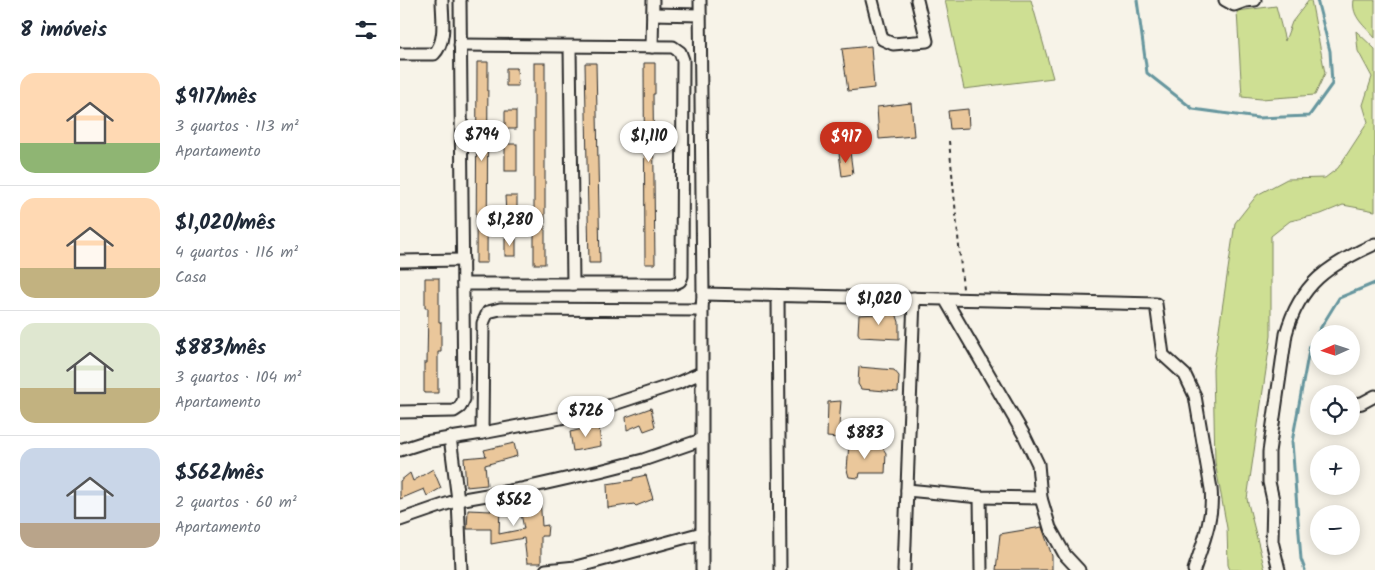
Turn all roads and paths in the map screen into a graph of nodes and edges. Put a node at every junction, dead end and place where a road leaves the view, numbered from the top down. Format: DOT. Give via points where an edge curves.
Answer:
graph roads {
  1 [pos="442,0"];
  2 [pos="460,0"];
  3 [pos="653,0"];
  4 [pos="700,0"];
  5 [pos="872,0"];
  6 [pos="917,0"];
  7 [pos="1225,0"];
  8 [pos="1255,0"];
  9 [pos="653,14"];
  10 [pos="700,15"];
  11 [pos="460,45"];
  12 [pos="570,47"];
  13 [pos="652,47"];
  14 [pos="400,54"];
  15 [pos="950,141"];
  16 [pos="1375,244"];
  17 [pos="463,260"];
  18 [pos="400,261"];
  19 [pos="463,284"];
  20 [pos="573,284"];
  21 [pos="703,294"];
  22 [pos="778,296"];
  23 [pos="914,298"];
  24 [pos="945,299"];
  25 [pos="964,299"];
  26 [pos="702,310"];
  27 [pos="701,373"];
  28 [pos="1375,396"];
  29 [pos="1360,403"];
  30 [pos="400,412"];
  31 [pos="482,433"];
  32 [pos="450,437"];
  33 [pos="701,440"];
  34 [pos="400,450"];
  35 [pos="907,490"];
  36 [pos="980,497"];
  37 [pos="1041,498"];
  38 [pos="458,500"];
  39 [pos="400,520"];
  40 [pos="702,533"];
  41 [pos="1065,555"];
  42 [pos="461,570"];
  43 [pos="546,570"];
  44 [pos="702,570"];
  45 [pos="780,570"];
  46 [pos="904,570"];
  47 [pos="981,570"];
  48 [pos="1065,570"];
  49 [pos="1079,570"];
  50 [pos="1194,570"];
  51 [pos="1279,570"];
  1 -- 14 [label="street" via="440,48 434,54"];
  2 -- 11 [label="street"];
  3 -- 9 [label="street"];
  4 -- 10 [label="street"];
  5 -- 6 [label="street" via="882,39 893,44 927,41"];
  7 -- 8 [label="street" via="1234,5"];
  9 -- 10 [label="street"];
  9 -- 13 [label="street"];
  10 -- 21 [label="street"];
  11 -- 12 [label="street"];
  11 -- 17 [label="street"];
  12 -- 13 [label="street"];
  12 -- 20 [label="street"];
  13 -- 20 [label="street" via="673,47 683,60 682,276 673,284"];
  15 -- 25 [label="path"];
  16 -- 51 [label="street" via="1351,255 1317,278 1291,315 1269,452 1272,535"];
  17 -- 18 [label="street"];
  17 -- 19 [label="street"];
  19 -- 20 [label="street"];
  19 -- 30 [label="street" via="464,399 454,411"];
  21 -- 22 [label="street"];
  21 -- 26 [label="street"];
  22 -- 23 [label="street"];
  22 -- 45 [label="street"];
  23 -- 24 [label="street"];
  23 -- 35 [label="street"];
  24 -- 25 [label="street"];
  24 -- 37 [label="street" via="1038,464"];
  25 -- 50 [label="street" via="1156,304 1163,355 1185,375 1195,396 1211,489 1210,521"];
  26 -- 27 [label="street"];
  26 -- 31 [label="street" via="500,309 488,312 483,323"];
  27 -- 31 [label="street" via="596,410"];
  27 -- 33 [label="street"];
  28 -- 29 [label="street"];
  31 -- 32 [label="street"];
  32 -- 34 [label="street"];
  32 -- 38 [label="street"];
  33 -- 38 [label="street" via="600,471"];
  33 -- 40 [label="street"];
  35 -- 36 [label="street"];
  35 -- 46 [label="street"];
  36 -- 37 [label="street"];
  36 -- 47 [label="street"];
  37 -- 41 [label="street" via="1050,528"];
  38 -- 39 [label="street"];
  38 -- 42 [label="street"];
  40 -- 43 [label="street" via="576,566"];
  40 -- 44 [label="street"];
  41 -- 48 [label="street"];
  41 -- 49 [label="street"];
}
